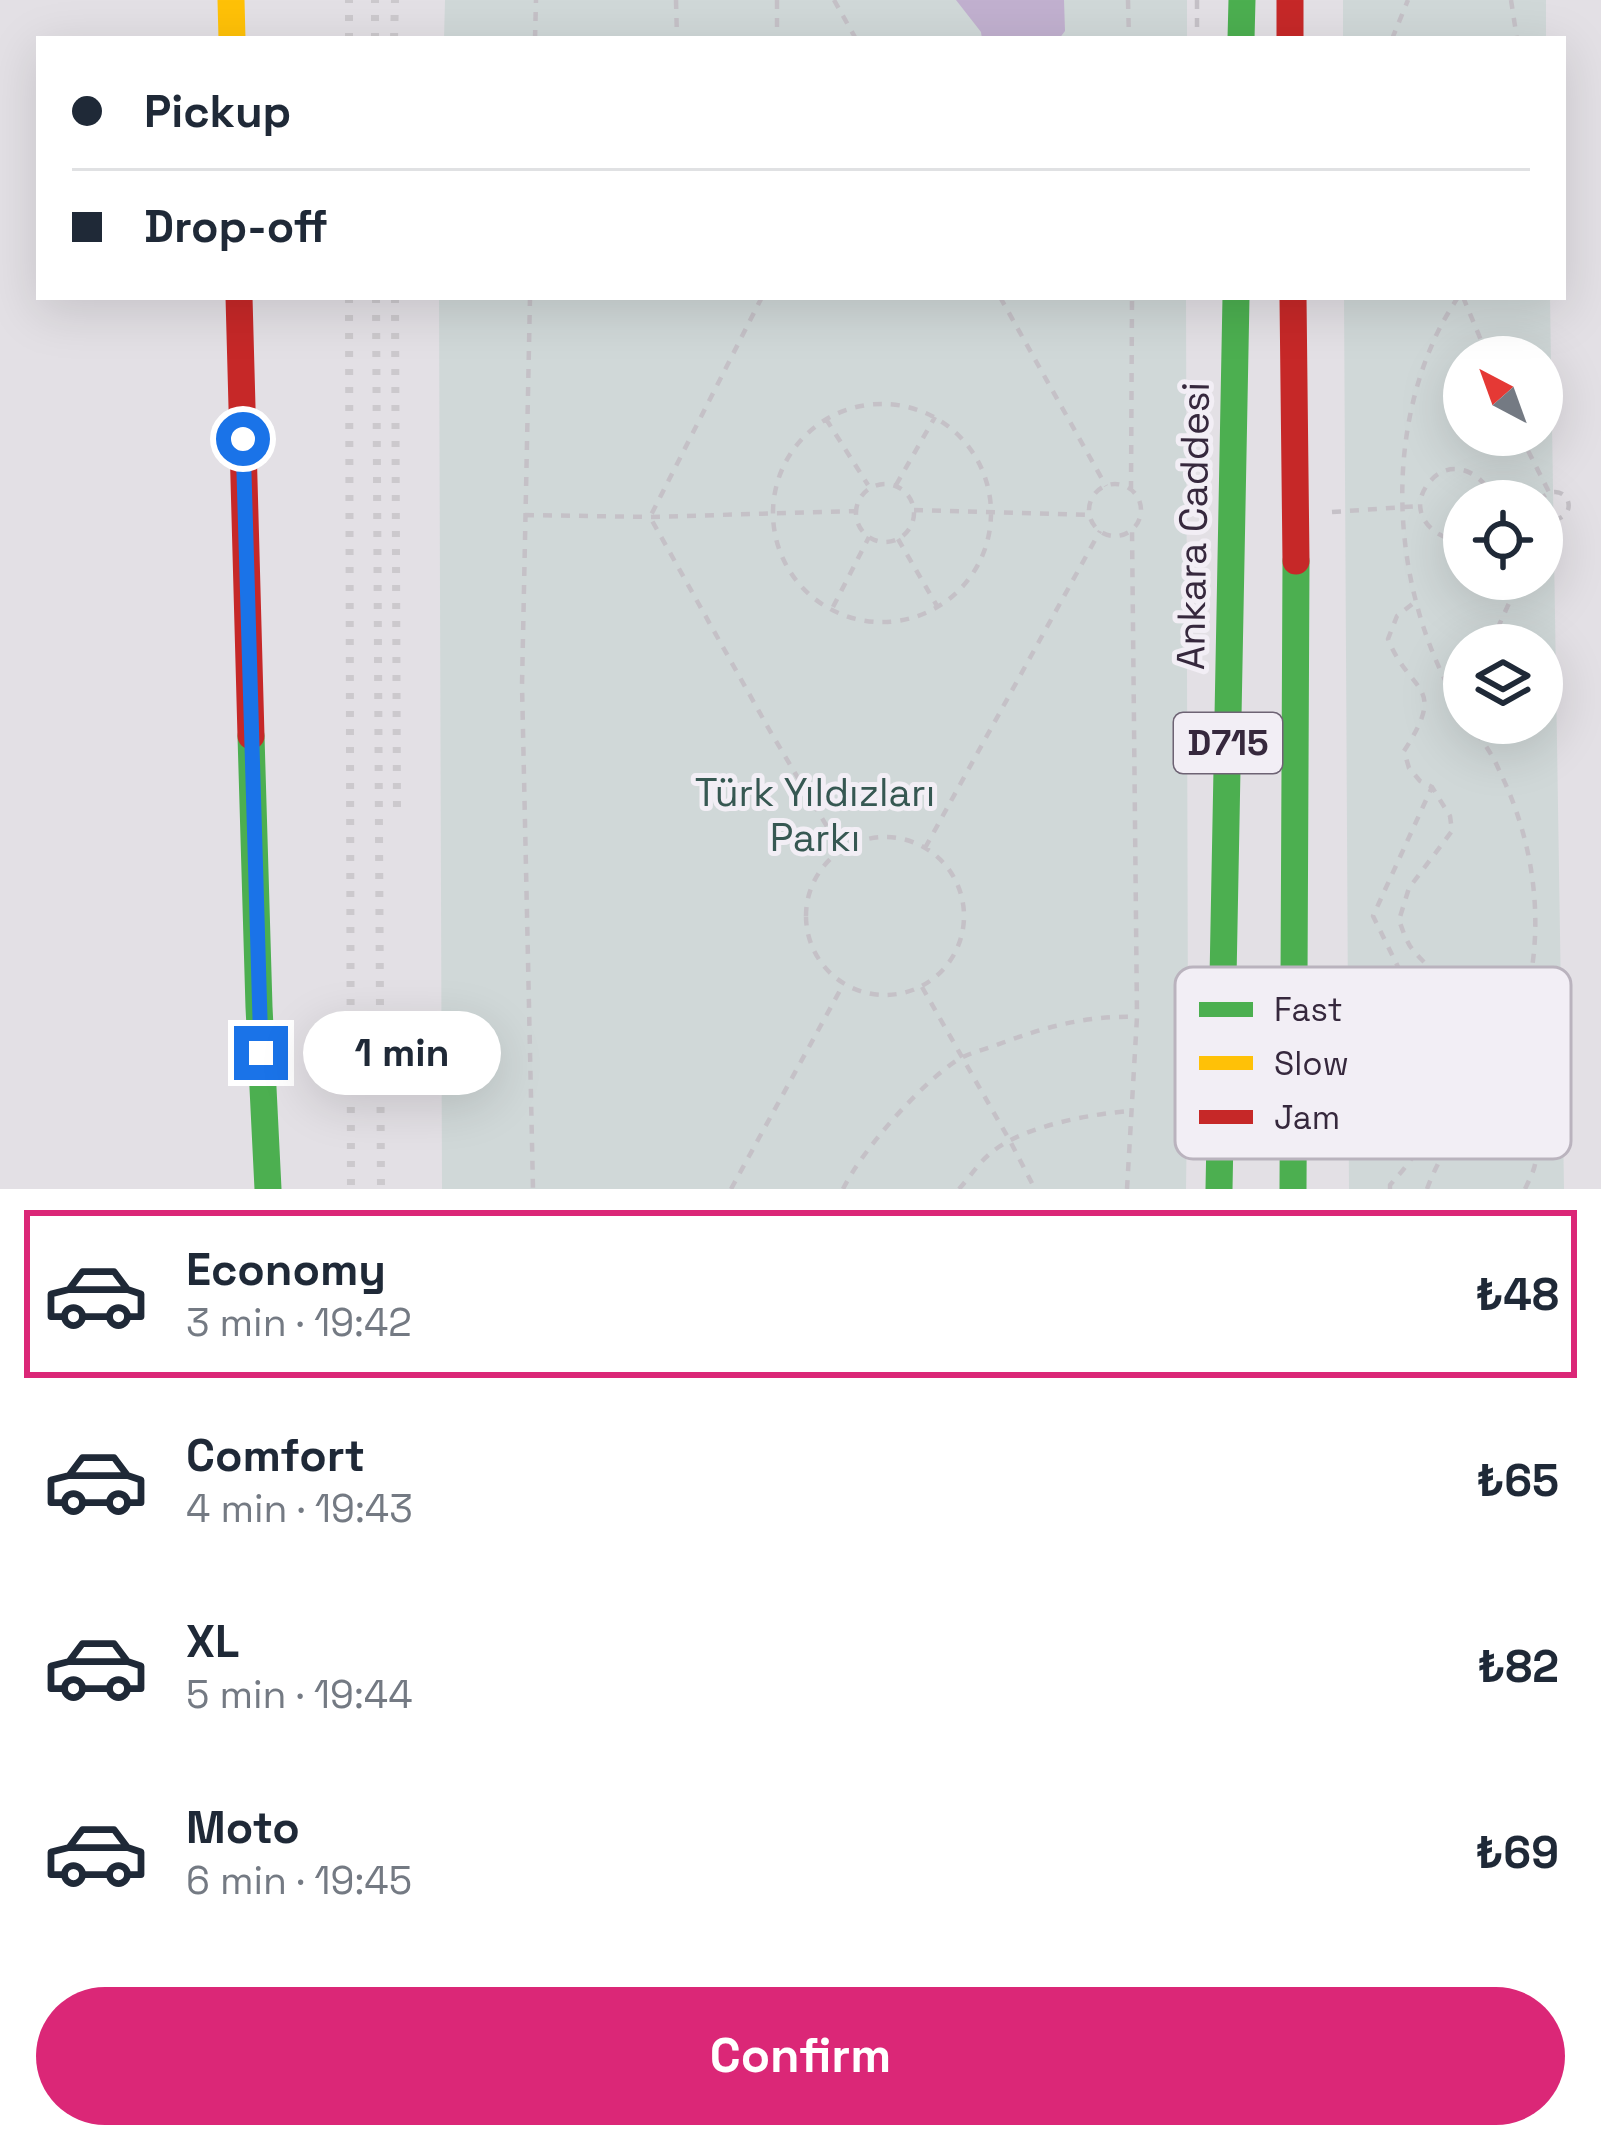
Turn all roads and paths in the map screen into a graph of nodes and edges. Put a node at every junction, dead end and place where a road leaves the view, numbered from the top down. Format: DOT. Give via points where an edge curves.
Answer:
graph roads {
  1 [pos="231,0"];
  2 [pos="536,0"];
  3 [pos="676,0"];
  4 [pos="777,0"];
  5 [pos="834,0"];
  6 [pos="1128,0"];
  7 [pos="1197,0"];
  8 [pos="1242,0"];
  9 [pos="1290,0"];
  10 [pos="1408,0"];
  11 [pos="1511,0"];
  12 [pos="232,36"];
  13 [pos="535,36"];
  14 [pos="677,36"];
  15 [pos="777,36"];
  16 [pos="854,36"];
  17 [pos="1129,36"];
  18 [pos="1197,36"];
  19 [pos="1241,36"];
  20 [pos="1290,36"];
  21 [pos="1393,36"];
  22 [pos="1517,36"];
  23 [pos="239,300"];
  24 [pos="530,300"];
  25 [pos="760,300"];
  26 [pos="1002,300"];
  27 [pos="1132,300"];
  28 [pos="1237,300"];
  29 [pos="1293,300"];
  30 [pos="1459,300"];
  31 [pos="1462,300"];
  32 [pos="1479,336"];
  33 [pos="935,417"];
  34 [pos="826,419"];
  35 [pos="1483,480"];
  36 [pos="896,485"];
  37 [pos="1106,486"];
  38 [pos="869,488"];
  39 [pos="1131,490"];
  40 [pos="1404,506"];
  41 [pos="1420,506"];
  42 [pos="914,510"];
  43 [pos="856,511"];
  44 [pos="991,512"];
  45 [pos="1332,512"];
  46 [pos="772,514"];
  47 [pos="525,515"];
  48 [pos="1090,515"];
  49 [pos="650,517"];
  50 [pos="1132,529"];
  51 [pos="1100,531"];
  52 [pos="869,538"];
  53 [pos="1443,538"];
  54 [pos="898,539"];
  55 [pos="1415,602"];
  56 [pos="938,606"];
  57 [pos="831,610"];
  58 [pos="1443,672"];
  59 [pos="1484,744"];
  60 [pos="1432,787"];
  61 [pos="925,848"];
  62 [pos="842,850"];
  63 [pos="1224,967"];
  64 [pos="1294,967"];
  65 [pos="1398,967"];
  66 [pos="1429,967"];
  67 [pos="1532,967"];
  68 [pos="843,985"];
  69 [pos="922,987"];
  70 [pos="1137,1017"];
  71 [pos="962,1058"];
  72 [pos="1130,1111"];
  73 [pos="1010,1141"];
  74 [pos="1221,1159"];
  75 [pos="1293,1159"];
  76 [pos="1411,1159"];
  77 [pos="1440,1159"];
  78 [pos="1536,1159"];
  79 [pos="268,1189"];
  80 [pos="533,1189"];
  81 [pos="731,1189"];
  82 [pos="843,1189"];
  83 [pos="959,1189"];
  84 [pos="1035,1189"];
  85 [pos="1127,1189"];
  86 [pos="1220,1189"];
  87 [pos="1293,1189"];
  88 [pos="1390,1189"];
  89 [pos="1427,1189"];
  90 [pos="1525,1189"];
  1 -- 12 [label="main road"];
  2 -- 13 [label="path"];
  3 -- 14 [label="path"];
  4 -- 15 [label="path"];
  5 -- 16 [label="path"];
  6 -- 17 [label="path"];
  7 -- 18 [label="path"];
  8 -- 19 [label="main road"];
  9 -- 20 [label="main road"];
  10 -- 21 [label="path"];
  11 -- 22 [label="path"];
  23 -- 79 [label="main road"];
  24 -- 47 [label="path"];
  25 -- 49 [label="path"];
  26 -- 37 [label="path"];
  27 -- 39 [label="path"];
  28 -- 63 [label="main road, Ankara Caddesi / D715"];
  29 -- 64 [label="main road, D715"];
  30 -- 40 [label="path" via="1435,338 1407,431"];
  31 -- 32 [label="path"];
  33 -- 34 [label="path" via="899,405 861,406"];
  33 -- 36 [label="path"];
  33 -- 44 [label="path" via="964,441 984,473"];
  34 -- 38 [label="path"];
  34 -- 46 [label="path" via="797,443 778,477"];
  35 -- 41 [label="path" via="1461,469 1437,474"];
  36 -- 38 [label="path"];
  36 -- 42 [label="path"];
  37 -- 39 [label="path"];
  37 -- 48 [label="path"];
  38 -- 43 [label="path"];
  39 -- 50 [label="path" via="1141,513"];
  40 -- 41 [label="path"];
  40 -- 45 [label="path"];
  40 -- 55 [label="path"];
  41 -- 53 [label="path"];
  42 -- 44 [label="path"];
  42 -- 54 [label="path"];
  43 -- 46 [label="path"];
  43 -- 52 [label="path"];
  44 -- 48 [label="path"];
  44 -- 56 [label="path" via="972,575"];
  46 -- 49 [label="path"];
  46 -- 57 [label="path" via="793,579"];
  47 -- 49 [label="path"];
  47 -- 80 [label="path"];
  48 -- 51 [label="path"];
  49 -- 62 [label="path"];
  50 -- 51 [label="path" via="1117,536"];
  50 -- 70 [label="path"];
  51 -- 61 [label="path"];
  52 -- 54 [label="path"];
  52 -- 57 [label="path"];
  54 -- 56 [label="path"];
  55 -- 58 [label="path"];
  55 -- 60 [label="path" via="1397,616 1388,639 1426,705 1404,752 1409,768"];
  56 -- 57 [label="path" via="883,623"];
  59 -- 67 [label="path" via="1529,851"];
  60 -- 65 [label="path" via="1373,916"];
  60 -- 66 [label="path" via="1452,831 1409,888 1399,920"];
  61 -- 62 [label="path" via="894,837"];
  61 -- 69 [label="path" via="955,878 964,927 957,951"];
  62 -- 68 [label="path" via="810,889 805,916 809,943"];
  68 -- 69 [label="path" via="868,995"];
  68 -- 81 [label="path"];
  69 -- 71 [label="path"];
  70 -- 71 [label="path" via="1040,1028"];
  70 -- 72 [label="path"];
  71 -- 73 [label="path"];
  71 -- 82 [label="path" via="891,1121"];
  72 -- 73 [label="path" via="1084,1115"];
  72 -- 85 [label="path"];
  73 -- 83 [label="path"];
  73 -- 84 [label="path"];
  74 -- 86 [label="main road, Ankara Caddesi / D715"];
  75 -- 87 [label="main road, D715"];
  76 -- 88 [label="path"];
  77 -- 89 [label="path"];
  78 -- 90 [label="path"];
}
